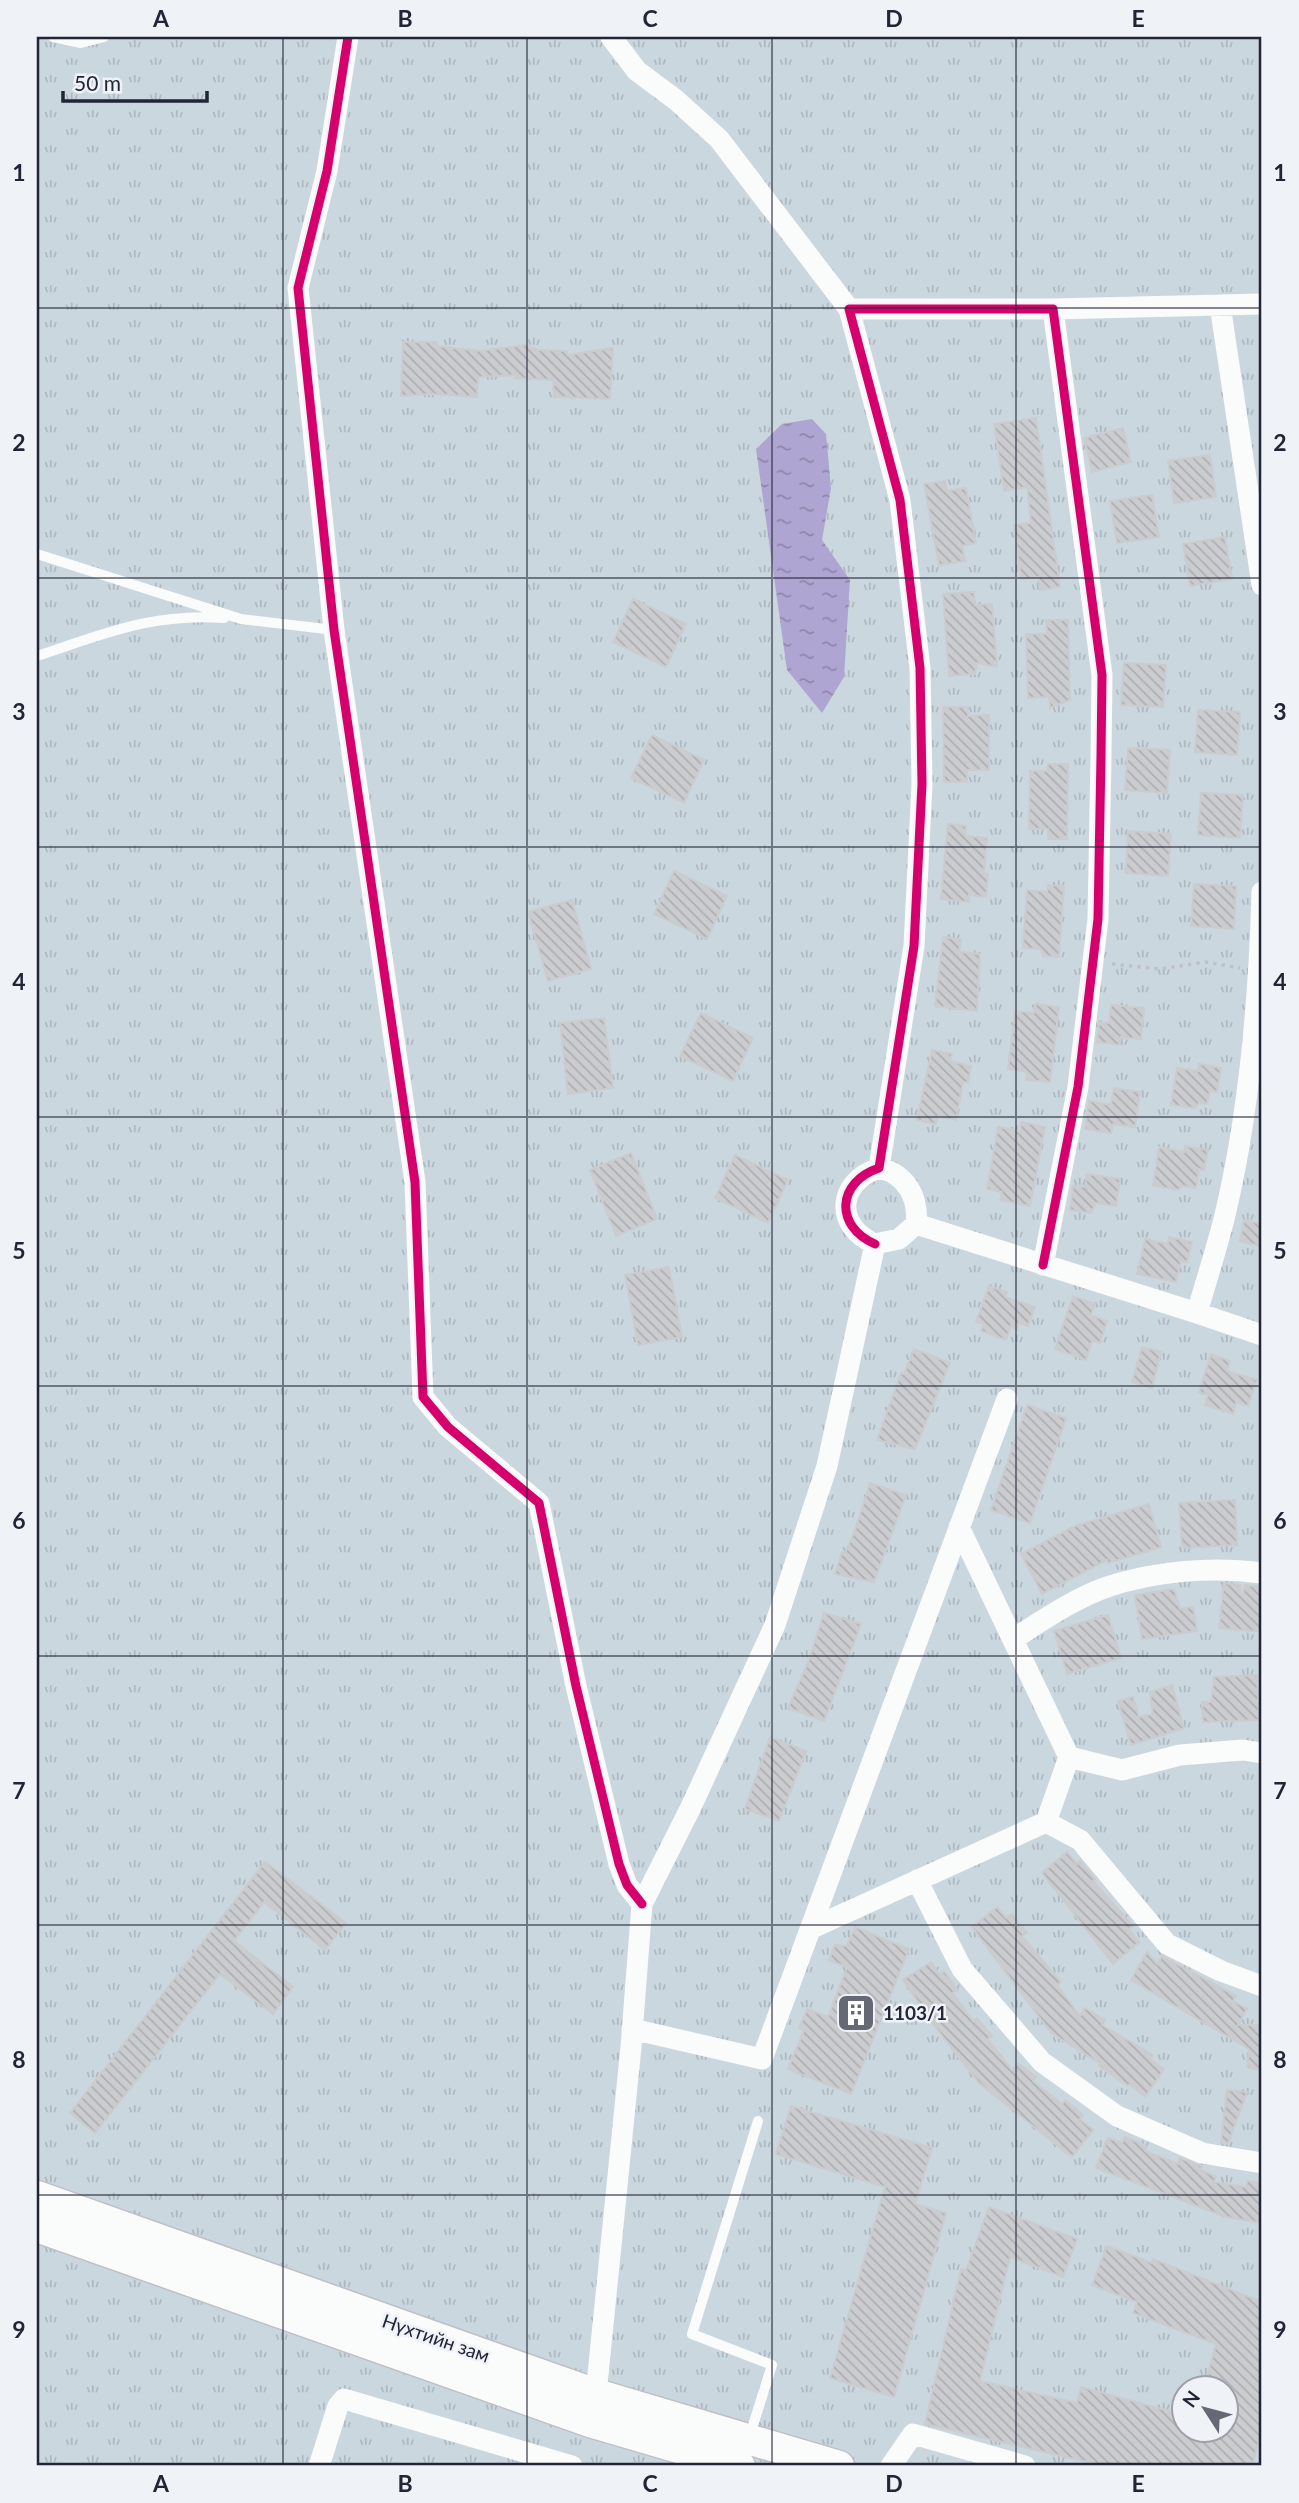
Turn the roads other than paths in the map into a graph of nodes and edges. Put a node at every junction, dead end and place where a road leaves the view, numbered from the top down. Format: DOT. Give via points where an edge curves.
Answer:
graph roads {
  1 [pos="53,37"];
  2 [pos="104,37"];
  3 [pos="348,37"];
  4 [pos="611,37"];
  5 [pos="1262,304"];
  6 [pos="1220,305"];
  7 [pos="1053,309"];
  8 [pos="849,310"];
  9 [pos="37,554"];
  10 [pos="1262,586"];
  11 [pos="241,619"];
  12 [pos="334,630"];
  13 [pos="37,656"];
  14 [pos="1262,892"];
  15 [pos="879,1168"];
  16 [pos="916,1224"];
  17 [pos="875,1244"];
  18 [pos="1043,1265"];
  19 [pos="1197,1313"];
  20 [pos="1262,1335"];
  21 [pos="1007,1399"];
  22 [pos="959,1527"];
  23 [pos="1262,1573"];
  24 [pos="1013,1639"];
  25 [pos="1262,1753"];
  26 [pos="1069,1757"];
  27 [pos="1046,1822"];
  28 [pos="917,1880"];
  29 [pos="642,1903"];
  30 [pos="810,1928"];
  31 [pos="1262,1986"];
  32 [pos="632,2029"];
  33 [pos="758,2121"];
  34 [pos="1262,2162"];
  35 [pos="37,2196"];
  36 [pos="37,2227"];
  37 [pos="596,2394"];
  38 [pos="749,2438"];
  39 [pos="319,2466"];
  40 [pos="572,2466"];
  41 [pos="740,2466"];
  42 [pos="839,2466"];
  43 [pos="891,2466"];
  44 [pos="1025,2466"];
  1 -- 2 [label="lane" via="81,43"];
  3 -- 12 [label="street" via="327,171 298,288"];
  4 -- 8 [label="street" via="637,71 719,139"];
  5 -- 6 [label="street"];
  6 -- 7 [label="street"];
  6 -- 10 [label="street"];
  7 -- 8 [label="street"];
  7 -- 18 [label="street" via="1102,675 1098,919 1078,1087"];
  8 -- 15 [label="street" via="900,500 920,668 922,784 914,946"];
  9 -- 11 [label="lane"];
  11 -- 12 [label="lane"];
  11 -- 13 [label="lane" via="192,615 149,620"];
  12 -- 29 [label="street" via="415,1182 423,1397 448,1427 539,1503 619,1864 627,1885"];
  14 -- 19 [label="street" via="1260,972 1248,1084 1225,1215"];
  15 -- 16 [label="street" via="890,1171 909,1188"];
  15 -- 17 [label="street" via="860,1177 848,1190 845,1206 856,1231"];
  16 -- 17 [label="street" via="899,1239"];
  16 -- 18 [label="street"];
  17 -- 29 [label="street" via="827,1466 775,1625"];
  18 -- 19 [label="street"];
  19 -- 20 [label="street"];
  21 -- 22 [label="street"];
  22 -- 24 [label="street"];
  22 -- 30 [label="street"];
  23 -- 24 [label="street" via="1229,1568 1161,1575 1107,1587"];
  24 -- 26 [label="street"];
  25 -- 26 [label="street" via="1180,1755 1122,1770"];
  26 -- 27 [label="street"];
  27 -- 28 [label="street"];
  27 -- 31 [label="street" via="1080,1840 1167,1944"];
  28 -- 30 [label="street"];
  28 -- 34 [label="street" via="962,1969 1042,2062 1117,2116 1202,2153"];
  29 -- 32 [label="street"];
  30 -- 32 [label="street" via="762,2059"];
  32 -- 37 [label="street"];
  33 -- 38 [label="lane" via="692,2334 772,2365"];
  35 -- 37 [label="main road, Нүхтийн зам"];
  36 -- 41 [label="main road, Нүхтийн зам" via="590,2422"];
  37 -- 38 [label="main road, Нүхтийн зам"];
  38 -- 42 [label="main road, Нүхтийн зам"];
  39 -- 40 [label="street" via="344,2399"];
  43 -- 44 [label="street" via="914,2434"];
}
